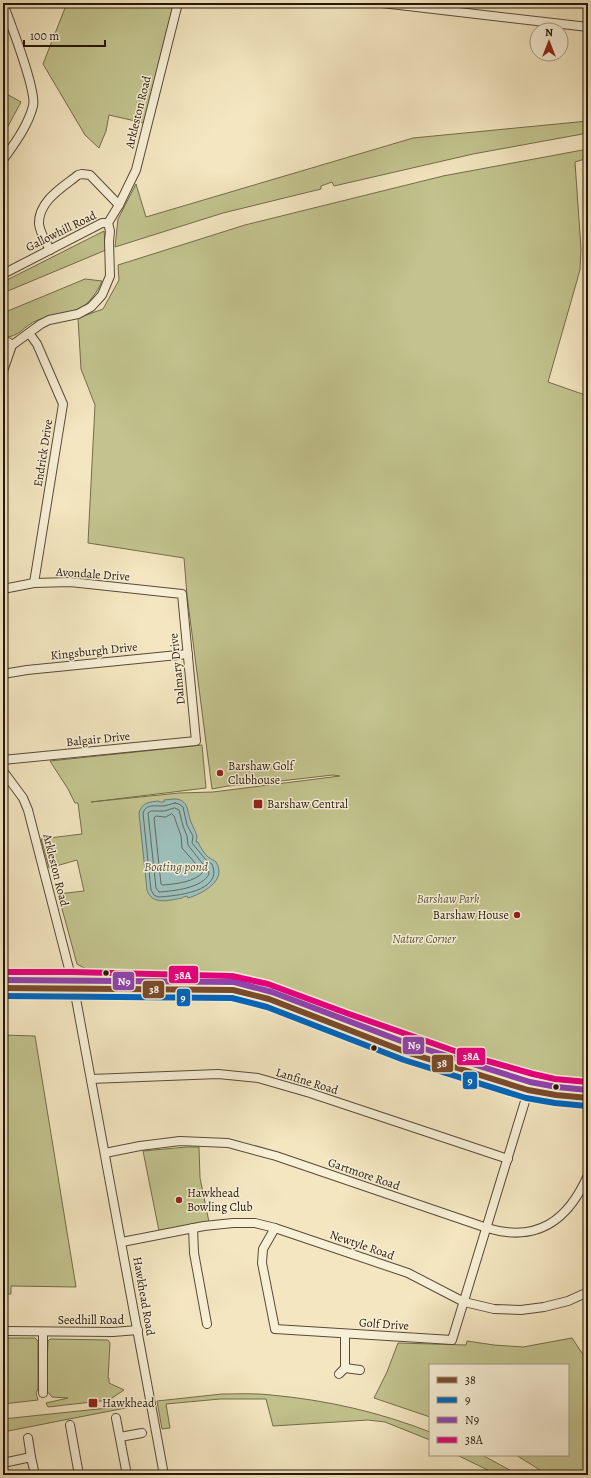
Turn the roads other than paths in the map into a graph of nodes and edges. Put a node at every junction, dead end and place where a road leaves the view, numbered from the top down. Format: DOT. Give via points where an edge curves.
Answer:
graph roads {
  1 [pos="178,3"];
  2 [pos="382,3"];
  3 [pos="4,7"];
  4 [pos="588,27"];
  5 [pos="3,160"];
  6 [pos="119,205"];
  7 [pos="108,223"];
  8 [pos="50,250"];
  9 [pos="3,274"];
  10 [pos="29,333"];
  11 [pos="4,367"];
  12 [pos="34,584"];
  13 [pos="3,589"];
  14 [pos="182,594"];
  15 [pos="188,654"];
  16 [pos="3,674"];
  17 [pos="196,741"];
  18 [pos="3,760"];
  19 [pos="3,771"];
  20 [pos="3,980"];
  21 [pos="73,984"];
  22 [pos="3,988"];
  23 [pos="91,1078"];
  24 [pos="529,1086"];
  25 [pos="588,1090"];
  26 [pos="588,1098"];
  27 [pos="105,1153"];
  28 [pos="508,1159"];
  29 [pos="588,1175"];
  30 [pos="193,1228"];
  31 [pos="275,1228"];
  32 [pos="487,1228"];
  33 [pos="122,1242"];
  34 [pos="588,1292"];
  35 [pos="464,1302"];
  36 [pos="207,1324"];
  37 [pos="138,1330"];
  38 [pos="3,1331"];
  39 [pos="43,1332"];
  40 [pos="345,1334"];
  41 [pos="360,1370"];
  42 [pos="43,1393"];
  43 [pos="116,1418"];
  44 [pos="70,1425"];
  45 [pos="142,1433"];
  46 [pos="120,1437"];
  47 [pos="28,1438"];
  48 [pos="31,1457"];
  49 [pos="3,1463"];
  50 [pos="35,1475"];
  51 [pos="79,1475"];
  52 [pos="127,1475"];
  53 [pos="164,1475"];
  1 -- 6 [label="street, Arkleston Road" via="136,170"];
  2 -- 4 [label="street"];
  3 -- 5 [label="street" via="32,88 34,105 26,124"];
  6 -- 7 [label="street, Arkleston Road"];
  6 -- 8 [label="street" via="90,175 78,175 44,204 40,214 41,234"];
  7 -- 8 [label="street, Gallowhill Road" via="102,223"];
  7 -- 10 [label="street" via="110,276 102,295 91,307 78,314 49,320"];
  8 -- 9 [label="street, Gallowhill Road"];
  10 -- 11 [label="street" via="9,346 9,356"];
  10 -- 12 [label="street, Endrick Drive" via="63,404"];
  12 -- 13 [label="street, Avondale Drive"];
  12 -- 14 [label="street, Avondale Drive" via="70,582"];
  14 -- 15 [label="street, Dalmary Drive"];
  15 -- 16 [label="street, Kingsburgh Drive"];
  15 -- 17 [label="street, Dalmary Drive"];
  17 -- 18 [label="street, Balgair Drive"];
  19 -- 21 [label="street, Arkleston Road" via="26,804"];
  20 -- 21 [label="main road"];
  21 -- 22 [label="main road"];
  21 -- 23 [label="street, Hawkhead Road"];
  21 -- 24 [label="main road" via="230,984 253,988"];
  23 -- 27 [label="street, Hawkhead Road"];
  23 -- 28 [label="street, Lanfine Road" via="218,1074 258,1078"];
  24 -- 25 [label="main road"];
  24 -- 26 [label="main road" via="556,1095"];
  24 -- 28 [label="street"];
  27 -- 32 [label="street, Gartmore Road" via="180,1141 228,1143 276,1156"];
  27 -- 33 [label="street, Hawkhead Road"];
  28 -- 32 [label="street"];
  29 -- 32 [label="street, Gartmore Road" via="574,1201 552,1223 519,1234"];
  30 -- 31 [label="street, Newtyle Road" via="243,1222"];
  30 -- 33 [label="street, Newtyle Road"];
  30 -- 36 [label="street" via="194,1253"];
  31 -- 35 [label="street, Newtyle Road" via="408,1273"];
  31 -- 40 [label="street, Golf Drive" via="263,1249 262,1262 275,1329"];
  32 -- 35 [label="street"];
  33 -- 37 [label="street, Hawkhead Road"];
  34 -- 35 [label="street, Newtyle Road" via="568,1301 521,1310 494,1309"];
  35 -- 40 [label="street, Golf Drive" via="452,1340"];
  37 -- 39 [label="street, Seedhill Road"];
  37 -- 53 [label="street, Hawkhead Road"];
  38 -- 39 [label="street, Seedhill Road"];
  39 -- 42 [label="street, Seedhill Road"];
  40 -- 41 [label="street" via="342,1371"];
  43 -- 46 [label="street"];
  44 -- 51 [label="street"];
  45 -- 46 [label="street"];
  46 -- 52 [label="street"];
  47 -- 48 [label="street"];
  48 -- 49 [label="street"];
  48 -- 50 [label="street"];
}
